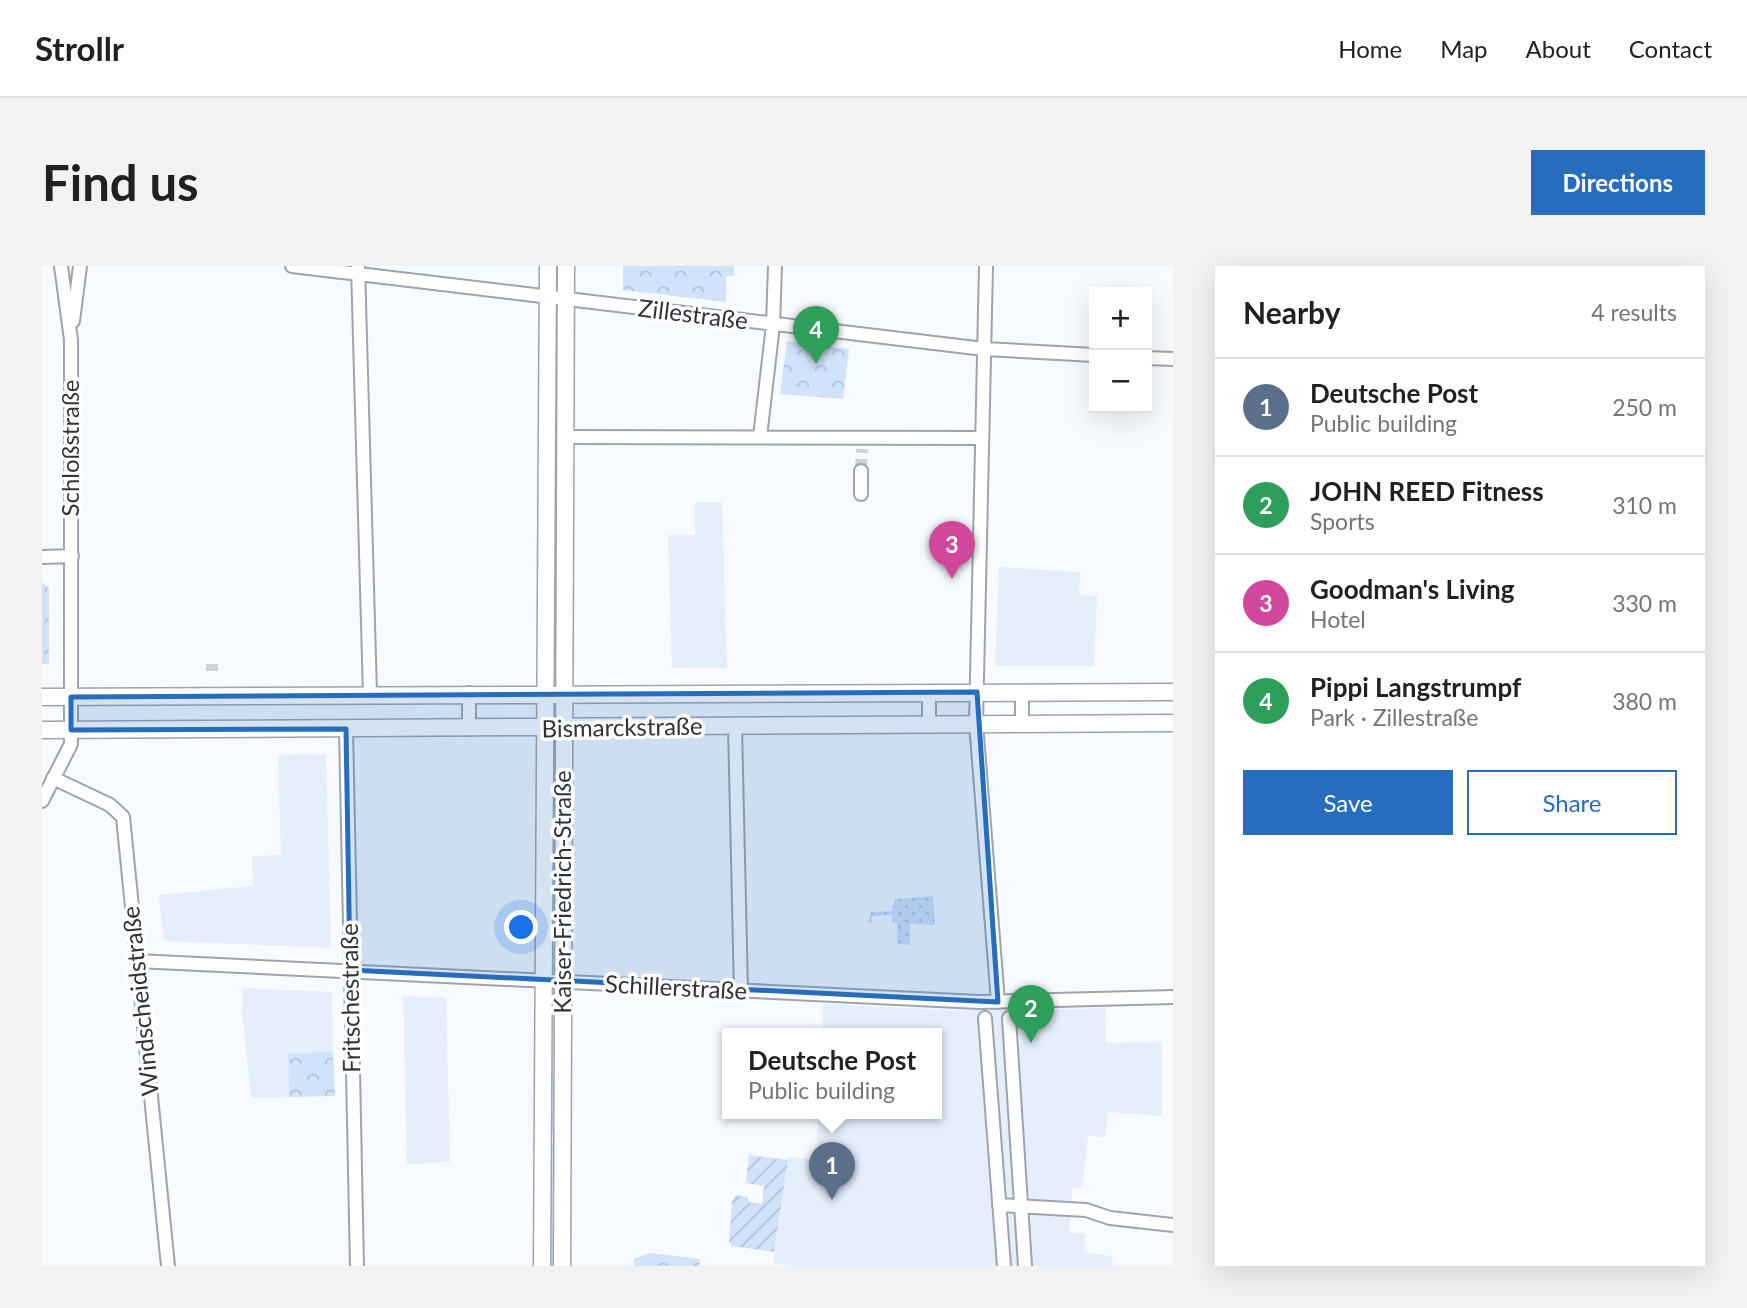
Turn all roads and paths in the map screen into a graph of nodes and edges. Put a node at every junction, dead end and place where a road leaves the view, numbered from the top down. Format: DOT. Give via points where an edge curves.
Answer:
graph roads {
  1 [pos="61,266"];
  2 [pos="80,266"];
  3 [pos="292,266"];
  4 [pos="548,266"];
  5 [pos="566,266"];
  6 [pos="775,266"];
  7 [pos="986,266"];
  8 [pos="358,270"];
  9 [pos="548,298"];
  10 [pos="566,299"];
  11 [pos="773,325"];
  12 [pos="71,340"];
  13 [pos="984,349"];
  14 [pos="1089,355"];
  15 [pos="1152,358"];
  16 [pos="1173,359"];
  17 [pos="567,437"];
  18 [pos="760,437"];
  19 [pos="982,438"];
  20 [pos="861,471"];
  21 [pos="861,494"];
  22 [pos="72,556"];
  23 [pos="48,557"];
  24 [pos="977,692"];
  25 [pos="1022,692"];
  26 [pos="1173,692"];
  27 [pos="545,693"];
  28 [pos="565,693"];
  29 [pos="929,693"];
  30 [pos="370,694"];
  31 [pos="469,694"];
  32 [pos="42,697"];
  33 [pos="71,697"];
  34 [pos="976,723"];
  35 [pos="1022,723"];
  36 [pos="1173,723"];
  37 [pos="929,724"];
  38 [pos="735,726"];
  39 [pos="346,729"];
  40 [pos="469,729"];
  41 [pos="545,729"];
  42 [pos="564,729"];
  43 [pos="42,730"];
  44 [pos="71,730"];
  45 [pos="53,778"];
  46 [pos="42,801"];
  47 [pos="137,961"];
  48 [pos="350,970"];
  49 [pos="544,982"];
  50 [pos="562,983"];
  51 [pos="741,992"];
  52 [pos="1173,997"];
  53 [pos="998,1002"];
  54 [pos="985,1018"];
  55 [pos="1009,1018"];
  56 [pos="984,1050"];
  57 [pos="1011,1050"];
  58 [pos="999,1205"];
  59 [pos="1020,1207"];
  60 [pos="1173,1225"];
  61 [pos="1000,1262"];
  62 [pos="1024,1262"];
  63 [pos="168,1266"];
  64 [pos="357,1266"];
  65 [pos="542,1266"];
  66 [pos="562,1266"];
  1 -- 12 [label="street, Schloßstraße"];
  2 -- 12 [label="street, Schloßstraße"];
  3 -- 8 [label="street, Zillestraße"];
  4 -- 9 [label="main road, Kaiser-Friedrich-Straße"];
  5 -- 10 [label="main road, Kaiser-Friedrich-Straße"];
  6 -- 11 [label="street"];
  7 -- 13 [label="street"];
  8 -- 9 [label="street, Zillestraße"];
  8 -- 30 [label="street"];
  9 -- 10 [label="street, Zillestraße"];
  9 -- 27 [label="main road, Kaiser-Friedrich-Straße"];
  10 -- 11 [label="street, Zillestraße"];
  10 -- 17 [label="main road, Kaiser-Friedrich-Straße"];
  11 -- 13 [label="street, Zillestraße"];
  11 -- 18 [label="street"];
  12 -- 22 [label="street, Schloßstraße"];
  13 -- 14 [label="street, Zillestraße"];
  13 -- 19 [label="street"];
  15 -- 16 [label="street"];
  17 -- 18 [label="street"];
  17 -- 28 [label="main road, Kaiser-Friedrich-Straße"];
  18 -- 19 [label="street" via="862,443"];
  19 -- 24 [label="street"];
  20 -- 21 [label="street"];
  22 -- 23 [label="street"];
  22 -- 33 [label="street, Schloßstraße"];
  24 -- 25 [label="main road, Bismarckstraße"];
  24 -- 29 [label="main road, Bismarckstraße"];
  24 -- 34 [label="street"];
  25 -- 26 [label="main road, Bismarckstraße"];
  25 -- 35 [label="street"];
  27 -- 28 [label="main road, Bismarckstraße"];
  27 -- 31 [label="main road, Bismarckstraße"];
  27 -- 41 [label="main road, Kaiser-Friedrich-Straße"];
  28 -- 29 [label="main road, Bismarckstraße"];
  28 -- 42 [label="main road, Kaiser-Friedrich-Straße"];
  29 -- 37 [label="street"];
  30 -- 31 [label="main road, Bismarckstraße"];
  30 -- 33 [label="main road, Bismarckstraße"];
  31 -- 40 [label="street"];
  32 -- 33 [label="main road, Bismarckstraße"];
  33 -- 44 [label="street, Schloßstraße"];
  34 -- 35 [label="main road, Bismarckstraße"];
  34 -- 37 [label="main road, Bismarckstraße"];
  34 -- 53 [label="street"];
  35 -- 36 [label="main road, Bismarckstraße"];
  37 -- 38 [label="main road, Bismarckstraße"];
  38 -- 42 [label="main road, Bismarckstraße"];
  38 -- 51 [label="street"];
  39 -- 40 [label="main road, Bismarckstraße"];
  39 -- 44 [label="main road, Bismarckstraße"];
  39 -- 48 [label="street, Fritschestraße"];
  40 -- 41 [label="main road, Bismarckstraße"];
  41 -- 42 [label="main road, Bismarckstraße"];
  41 -- 49 [label="main road, Kaiser-Friedrich-Straße"];
  42 -- 50 [label="main road, Kaiser-Friedrich-Straße"];
  43 -- 44 [label="main road, Bismarckstraße"];
  44 -- 45 [label="street, Schloßstraße" via="71,744"];
  45 -- 46 [label="street, Schloßstraße"];
  45 -- 47 [label="street, Windscheidstraße" via="110,805 123,817"];
  47 -- 48 [label="street, Schillerstraße"];
  47 -- 63 [label="street, Windscheidstraße"];
  48 -- 49 [label="street, Schillerstraße"];
  48 -- 64 [label="street, Fritschestraße"];
  49 -- 50 [label="street, Schillerstraße"];
  49 -- 65 [label="main road, Kaiser-Friedrich-Straße"];
  50 -- 51 [label="street, Schillerstraße"];
  50 -- 66 [label="main road, Kaiser-Friedrich-Straße"];
  51 -- 53 [label="street, Schillerstraße"];
  52 -- 53 [label="street, Schillerstraße"];
  54 -- 56 [label="street"];
  55 -- 57 [label="street"];
  56 -- 57 [label="street"];
  56 -- 58 [label="street"];
  57 -- 59 [label="street"];
  58 -- 59 [label="street"];
  58 -- 61 [label="street"];
  59 -- 60 [label="street" via="1086,1210 1110,1218"];
  59 -- 62 [label="street"];
  61 -- 62 [label="street"];
}
